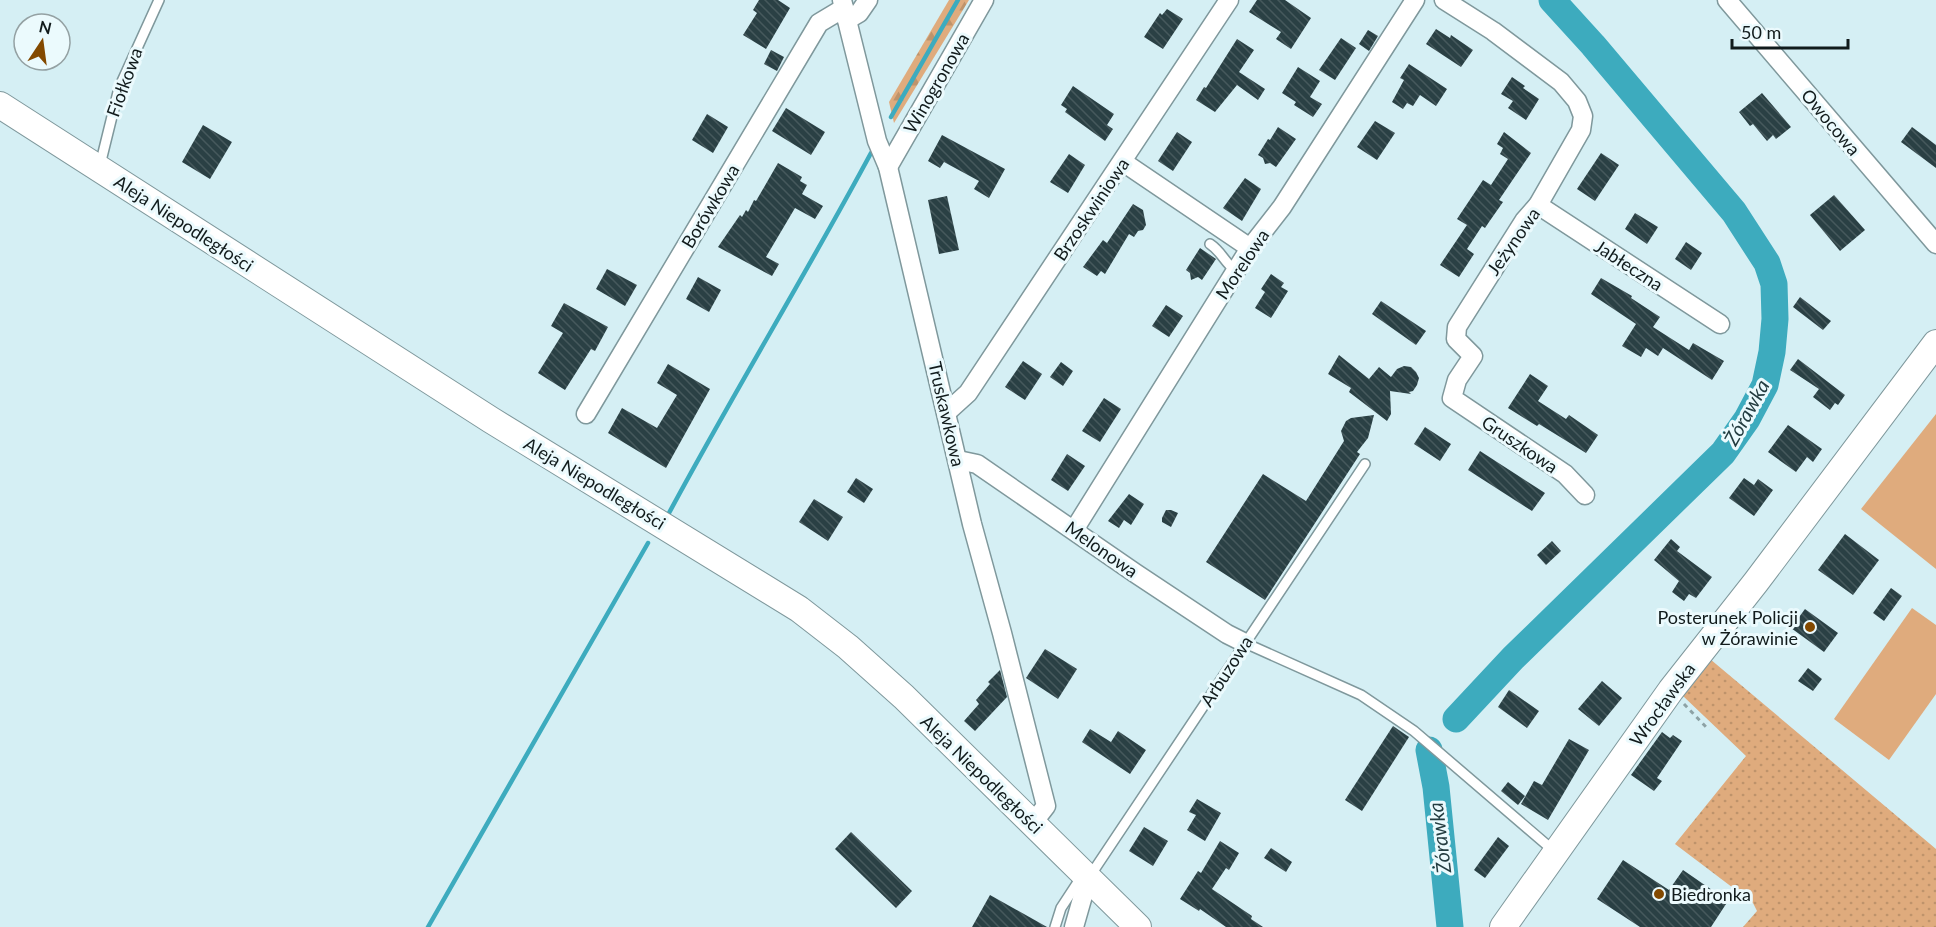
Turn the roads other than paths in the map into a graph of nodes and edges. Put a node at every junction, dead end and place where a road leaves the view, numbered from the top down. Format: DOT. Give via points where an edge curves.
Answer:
graph roads {
  1 [pos="159,0"];
  2 [pos="868,0"];
  3 [pos="984,0"];
  4 [pos="1229,0"];
  5 [pos="1415,0"];
  6 [pos="1444,0"];
  7 [pos="1727,0"];
  8 [pos="845,9"];
  9 [pos="0,105"];
  10 [pos="1123,162"];
  11 [pos="97,167"];
  12 [pos="888,167"];
  13 [pos="1538,205"];
  14 [pos="1933,232"];
  15 [pos="1210,244"];
  16 [pos="1250,248"];
  17 [pos="1236,271"];
  18 [pos="1720,324"];
  19 [pos="1936,343"];
  20 [pos="1452,398"];
  21 [pos="946,412"];
  22 [pos="586,414"];
  23 [pos="958,460"];
  24 [pos="1365,464"];
  25 [pos="1585,495"];
  26 [pos="1074,530"];
  27 [pos="1245,643"];
  28 [pos="1032,824"];
  29 [pos="1556,853"];
  30 [pos="1086,876"];
  31 [pos="1055,927"];
  32 [pos="1074,927"];
  33 [pos="1138,927"];
  34 [pos="1503,927"];
  1 -- 11 [label="lane, Fiołkowa" via="118,88"];
  2 -- 8 [label="street, Borówkowa" via="859,13"];
  3 -- 12 [label="street, Winogronowa"];
  4 -- 10 [label="street, Brzoskwiniowa"];
  5 -- 16 [label="street, Morelowa" via="1282,207"];
  6 -- 13 [label="street, Jeżynowa" via="1561,82 1577,101 1583,116 1581,130"];
  7 -- 14 [label="street, Owocowa"];
  8 -- 12 [label="street, Truskawkowa" via="877,141"];
  8 -- 22 [label="street, Borówkowa" via="819,23"];
  9 -- 11 [label="street, Aleja Niepodległości"];
  10 -- 16 [label="street"];
  10 -- 21 [label="street, Brzoskwiniowa" via="968,393"];
  11 -- 28 [label="street, Aleja Niepodległości" via="491,420 800,609 904,697"];
  12 -- 21 [label="street, Truskawkowa"];
  13 -- 18 [label="street, Jabłeczna"];
  13 -- 20 [label="street, Jeżynowa" via="1457,327 1456,339 1473,356 1457,380"];
  15 -- 17 [label="lane"];
  16 -- 17 [label="street, Morelowa"];
  17 -- 26 [label="street, Morelowa"];
  19 -- 29 [label="street, Wrocławska" via="1671,690"];
  20 -- 25 [label="street, Gruszkowa" via="1565,474"];
  21 -- 23 [label="street, Truskawkowa"];
  23 -- 26 [label="street, Melonowa" via="976,464"];
  23 -- 28 [label="street, Truskawkowa" via="1046,806"];
  24 -- 27 [label="lane, Arbuzowa"];
  26 -- 27 [label="street, Melonowa"];
  27 -- 29 [label="lane" via="1361,695 1414,730"];
  27 -- 30 [label="lane, Arbuzowa"];
  28 -- 30 [label="street, Aleja Niepodległości"];
  29 -- 34 [label="street, Wrocławska"];
  30 -- 31 [label="lane, Arbuzowa" via="1061,908"];
  30 -- 32 [label="street"];
  30 -- 33 [label="street, Aleja Niepodległości"];
}
